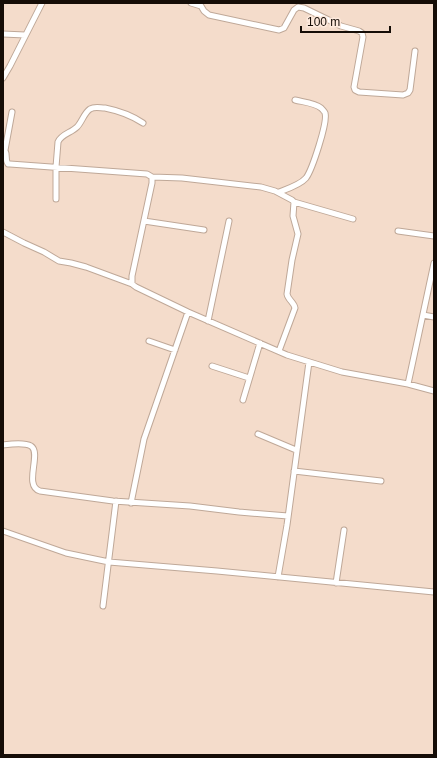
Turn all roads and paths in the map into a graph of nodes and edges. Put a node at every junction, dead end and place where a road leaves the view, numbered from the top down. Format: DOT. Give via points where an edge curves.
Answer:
graph roads {
  1 [pos="42,3"];
  2 [pos="191,3"];
  3 [pos="3,34"];
  4 [pos="25,35"];
  5 [pos="415,51"];
  6 [pos="3,78"];
  7 [pos="295,100"];
  8 [pos="12,112"];
  9 [pos="143,123"];
  10 [pos="4,150"];
  11 [pos="56,168"];
  12 [pos="152,177"];
  13 [pos="279,192"];
  14 [pos="56,199"];
  15 [pos="294,202"];
  16 [pos="353,219"];
  17 [pos="144,221"];
  18 [pos="229,221"];
  19 [pos="204,230"];
  20 [pos="398,231"];
  21 [pos="3,232"];
  22 [pos="434,236"];
  23 [pos="434,263"];
  24 [pos="132,284"];
  25 [pos="188,312"];
  26 [pos="423,315"];
  27 [pos="434,317"];
  28 [pos="208,321"];
  29 [pos="149,341"];
  30 [pos="260,343"];
  31 [pos="175,350"];
  32 [pos="279,351"];
  33 [pos="309,362"];
  34 [pos="212,366"];
  35 [pos="249,378"];
  36 [pos="408,384"];
  37 [pos="434,390"];
  38 [pos="242,400"];
  39 [pos="258,434"];
  40 [pos="3,445"];
  41 [pos="296,450"];
  42 [pos="294,471"];
  43 [pos="381,482"];
  44 [pos="116,501"];
  45 [pos="131,503"];
  46 [pos="288,516"];
  47 [pos="344,530"];
  48 [pos="3,531"];
  49 [pos="109,562"];
  50 [pos="278,577"];
  51 [pos="336,583"];
  52 [pos="434,592"];
  53 [pos="103,606"];
  1 -- 4 [label="street"];
  2 -- 5 [label="street" via="201,6 209,15 279,30 284,28 298,7 340,26 359,31 363,36 354,87 359,92 408,94"];
  3 -- 4 [label="street"];
  4 -- 6 [label="street"];
  7 -- 13 [label="street" via="322,108 325,119 309,174 300,183"];
  8 -- 10 [label="street"];
  9 -- 11 [label="street" via="122,112 91,108 76,128 59,139"];
  10 -- 11 [label="street" via="8,164"];
  11 -- 12 [label="street" via="147,174"];
  11 -- 14 [label="street"];
  12 -- 13 [label="street" via="246,185"];
  12 -- 17 [label="street"];
  13 -- 15 [label="street"];
  15 -- 16 [label="street"];
  15 -- 32 [label="street" via="293,216 298,234 287,294 295,308"];
  17 -- 19 [label="street"];
  17 -- 24 [label="street"];
  18 -- 28 [label="street"];
  20 -- 22 [label="street"];
  21 -- 24 [label="street" via="59,261 86,267"];
  23 -- 26 [label="street"];
  24 -- 25 [label="street"];
  25 -- 28 [label="street"];
  25 -- 31 [label="street"];
  26 -- 27 [label="street"];
  26 -- 36 [label="street"];
  28 -- 30 [label="street"];
  29 -- 31 [label="street"];
  30 -- 32 [label="street"];
  30 -- 35 [label="street"];
  31 -- 45 [label="street" via="144,439"];
  32 -- 33 [label="street"];
  33 -- 36 [label="street" via="342,372"];
  33 -- 41 [label="street"];
  34 -- 35 [label="street"];
  35 -- 38 [label="street"];
  36 -- 37 [label="street"];
  39 -- 41 [label="street"];
  40 -- 44 [label="street" via="21,444 32,447 33,480 36,490"];
  41 -- 42 [label="street"];
  42 -- 43 [label="street"];
  42 -- 46 [label="street"];
  44 -- 45 [label="street"];
  44 -- 49 [label="street"];
  45 -- 46 [label="street"];
  46 -- 50 [label="street"];
  47 -- 51 [label="street"];
  48 -- 49 [label="street" via="66,553"];
  49 -- 50 [label="street"];
  49 -- 53 [label="street"];
  50 -- 51 [label="street"];
  51 -- 52 [label="street"];
}
